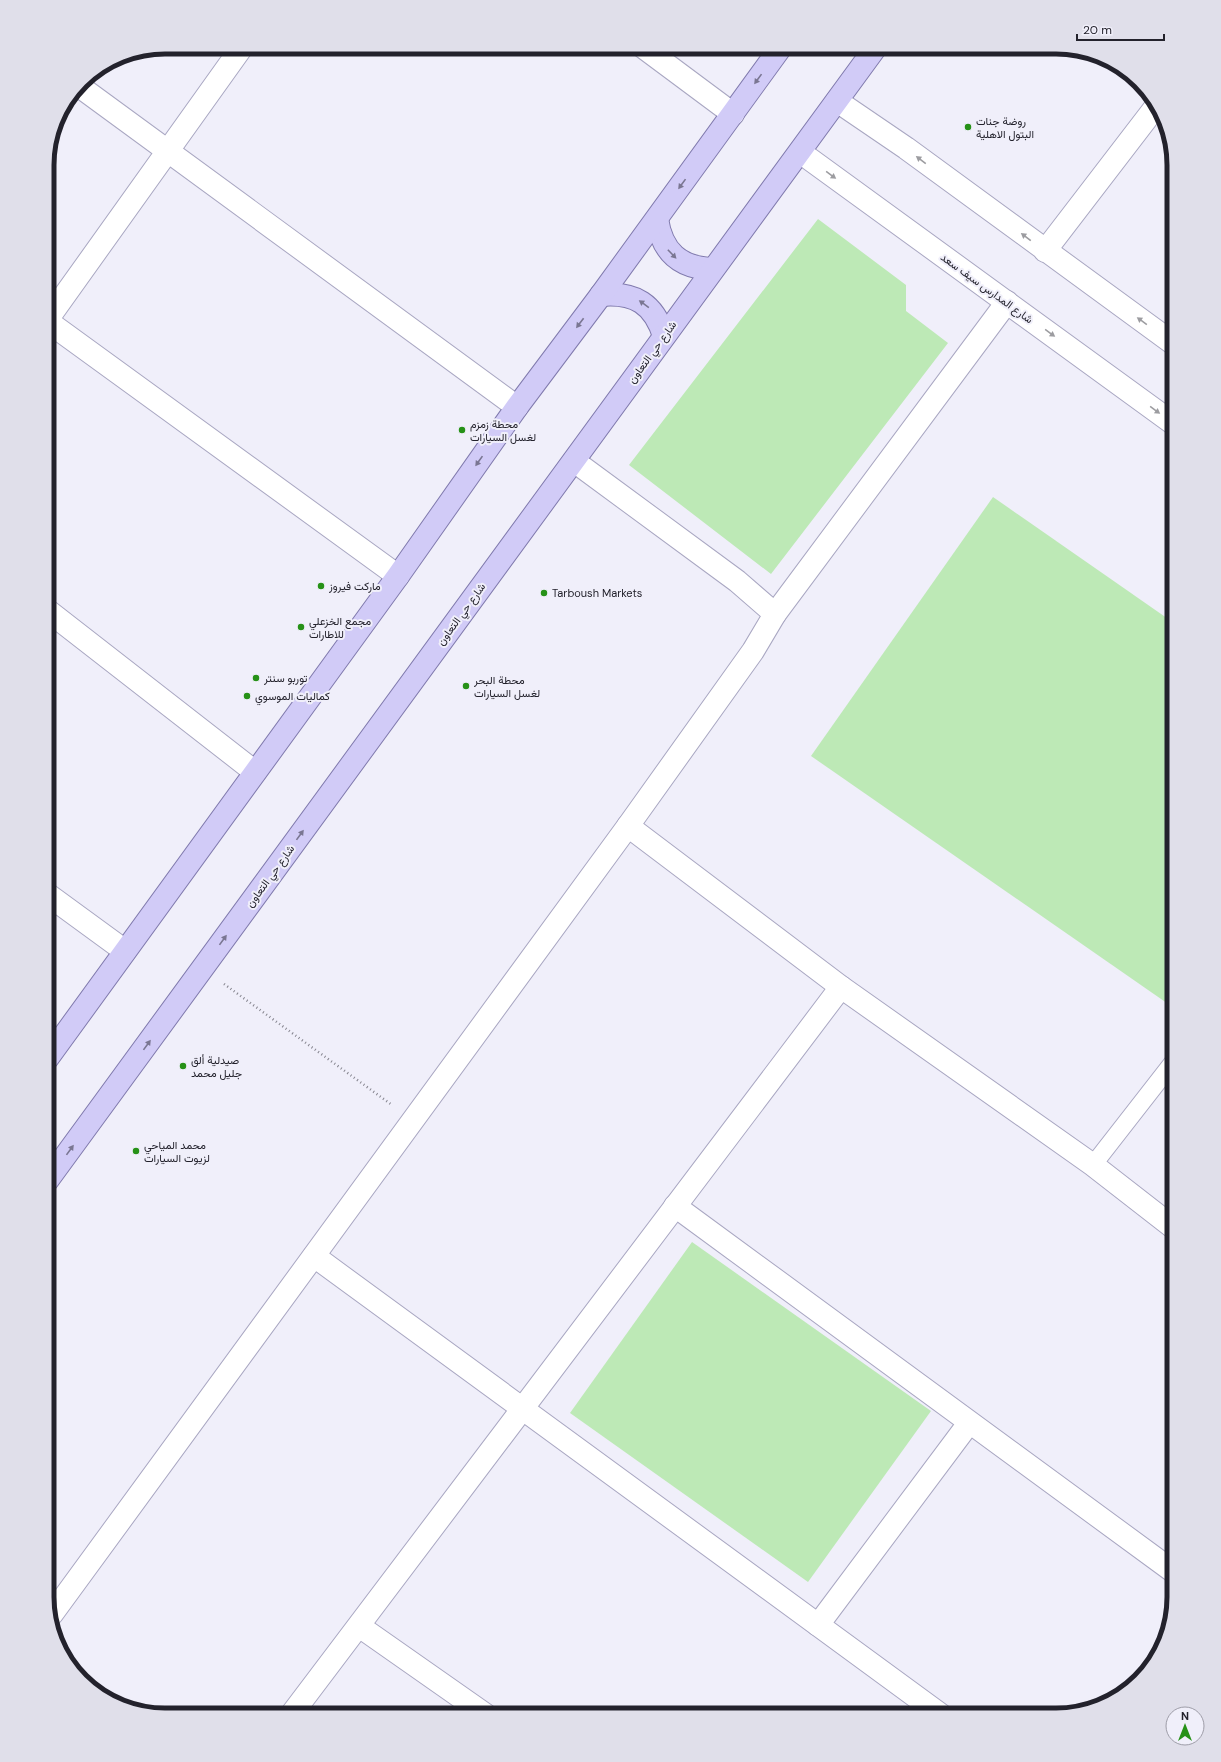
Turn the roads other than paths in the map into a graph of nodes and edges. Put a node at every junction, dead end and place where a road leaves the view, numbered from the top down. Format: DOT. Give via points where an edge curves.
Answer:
graph roads {
  1 [pos="237,54"];
  2 [pos="652,54"];
  3 [pos="776,54"];
  4 [pos="871,54"];
  5 [pos="84,90"];
  6 [pos="837,101"];
  7 [pos="1152,111"];
  8 [pos="733,114"];
  9 [pos="168,151"];
  10 [pos="800,152"];
  11 [pos="657,219"];
  12 [pos="1045,251"];
  13 [pos="713,270"];
  14 [pos="601,295"];
  15 [pos="1007,302"];
  16 [pos="54,310"];
  17 [pos="54,325"];
  18 [pos="664,336"];
  19 [pos="1167,339"];
  20 [pos="517,407"];
  21 [pos="1167,419"];
  22 [pos="574,461"];
  23 [pos="398,576"];
  24 [pos="775,614"];
  25 [pos="54,615"];
  26 [pos="255,772"];
  27 [pos="628,826"];
  28 [pos="54,899"];
  29 [pos="126,951"];
  30 [pos="841,987"];
  31 [pos="54,1049"];
  32 [pos="1167,1070"];
  33 [pos="1093,1165"];
  34 [pos="54,1171"];
  35 [pos="676,1206"];
  36 [pos="1167,1223"];
  37 [pos="314,1256"];
  38 [pos="522,1409"];
  39 [pos="969,1423"];
  40 [pos="1167,1567"];
  41 [pos="55,1610"];
  42 [pos="818,1624"];
  43 [pos="359,1626"];
  44 [pos="296,1708"];
  45 [pos="476,1708"];
  46 [pos="932,1708"];
  1 -- 9 [label="street"];
  2 -- 8 [label="street"];
  3 -- 8 [label="main road, one-way"];
  4 -- 6 [label="main road, شارع حي التعاون"];
  5 -- 9 [label="street"];
  6 -- 10 [label="main road, شارع حي التعاون"];
  12 -- 6 [label="street, one-way" via="906,148"];
  7 -- 12 [label="street"];
  8 -- 11 [label="main road, one-way"];
  9 -- 16 [label="street"];
  9 -- 20 [label="street"];
  10 -- 13 [label="main road, شارع حي التعاون"];
  10 -- 15 [label="street, شارع المدارس سيف سعد, one-way"];
  11 -- 13 [label="main road, one-way" via="659,233 665,246 674,256 685,265"];
  11 -- 14 [label="main road"];
  19 -- 12 [label="street, one-way"];
  13 -- 18 [label="main road, شارع حي التعاون"];
  18 -- 14 [label="main road, one-way" via="660,323 642,302 629,296"];
  14 -- 20 [label="main road, one-way"];
  15 -- 21 [label="street, شارع المدارس سيف سعد, one-way"];
  15 -- 24 [label="street"];
  17 -- 23 [label="street"];
  18 -- 22 [label="main road, شارع حي التعاون"];
  20 -- 23 [label="main road, one-way"];
  22 -- 24 [label="street" via="737,581"];
  34 -- 22 [label="main road, شارع حي التعاون, one-way"];
  23 -- 26 [label="main road"];
  24 -- 27 [label="street" via="753,651"];
  25 -- 26 [label="street"];
  26 -- 29 [label="main road"];
  27 -- 30 [label="street"];
  27 -- 37 [label="street"];
  28 -- 29 [label="street"];
  29 -- 31 [label="main road"];
  30 -- 33 [label="street"];
  30 -- 35 [label="street"];
  32 -- 33 [label="lane"];
  33 -- 36 [label="street"];
  35 -- 38 [label="street"];
  35 -- 39 [label="street"];
  37 -- 38 [label="street"];
  37 -- 41 [label="street"];
  38 -- 42 [label="street"];
  38 -- 43 [label="street"];
  39 -- 40 [label="street"];
  39 -- 42 [label="street"];
  42 -- 46 [label="street"];
  43 -- 44 [label="street"];
  43 -- 45 [label="street"];
}
